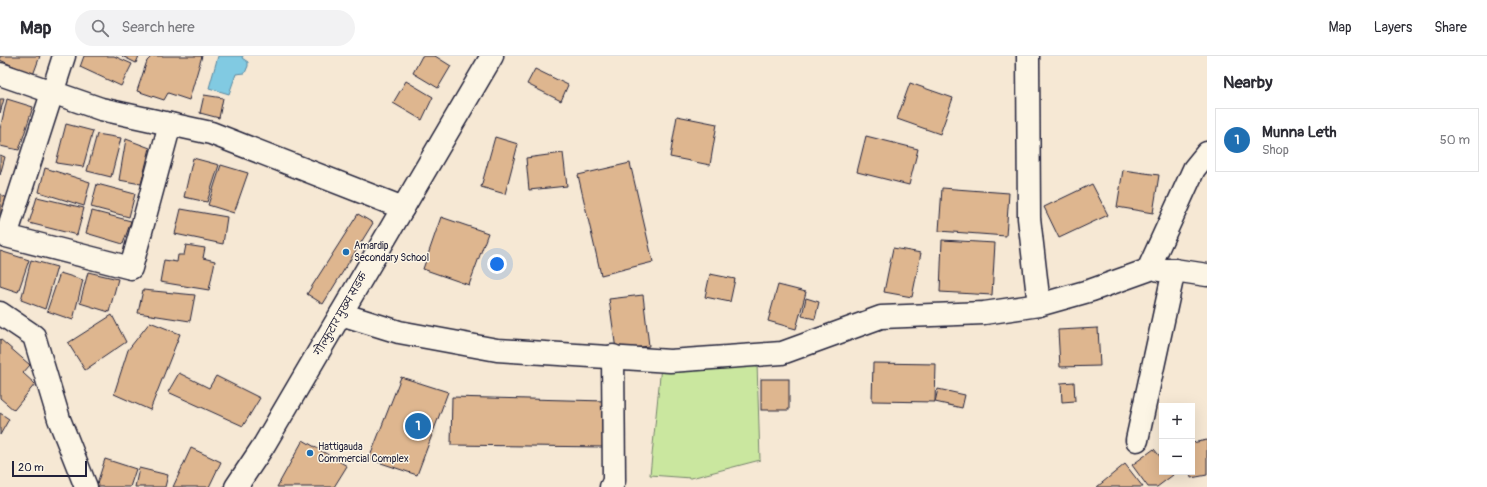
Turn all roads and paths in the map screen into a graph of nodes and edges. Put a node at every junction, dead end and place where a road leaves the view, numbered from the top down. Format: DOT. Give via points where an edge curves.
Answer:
graph roads {
  1 [pos="64,56"];
  2 [pos="492,56"];
  3 [pos="1028,56"];
  4 [pos="0,74"];
  5 [pos="52,92"];
  6 [pos="170,124"];
  7 [pos="1207,153"];
  8 [pos="403,208"];
  9 [pos="1148,270"];
  10 [pos="1174,270"];
  11 [pos="1207,275"];
  12 [pos="1039,305"];
  13 [pos="0,313"];
  14 [pos="341,314"];
  15 [pos="613,356"];
  16 [pos="1137,440"];
  17 [pos="86,487"];
  18 [pos="236,487"];
  19 [pos="611,487"];
  1 -- 5 [label="street"];
  2 -- 8 [label="street, गोल्फुटार मुख्य सडक"];
  3 -- 12 [label="street" via="1029,218"];
  4 -- 5 [label="street"];
  5 -- 6 [label="street" via="101,109"];
  5 -- 6 [label="street" via="6,236 131,268"];
  6 -- 8 [label="street" via="211,133"];
  7 -- 9 [label="street" via="1194,169"];
  8 -- 14 [label="street, गोल्फुटार मुख्य सडक"];
  9 -- 10 [label="street"];
  9 -- 12 [label="street"];
  10 -- 11 [label="street"];
  10 -- 16 [label="street"];
  12 -- 15 [label="street" via="984,314 881,317 782,353 670,361"];
  13 -- 17 [label="street" via="34,336 59,419"];
  14 -- 15 [label="street" via="399,332 497,350"];
  14 -- 18 [label="street, गोल्फुटार मुख्य सडक" via="264,445"];
  15 -- 19 [label="street" via="614,481"];
}
